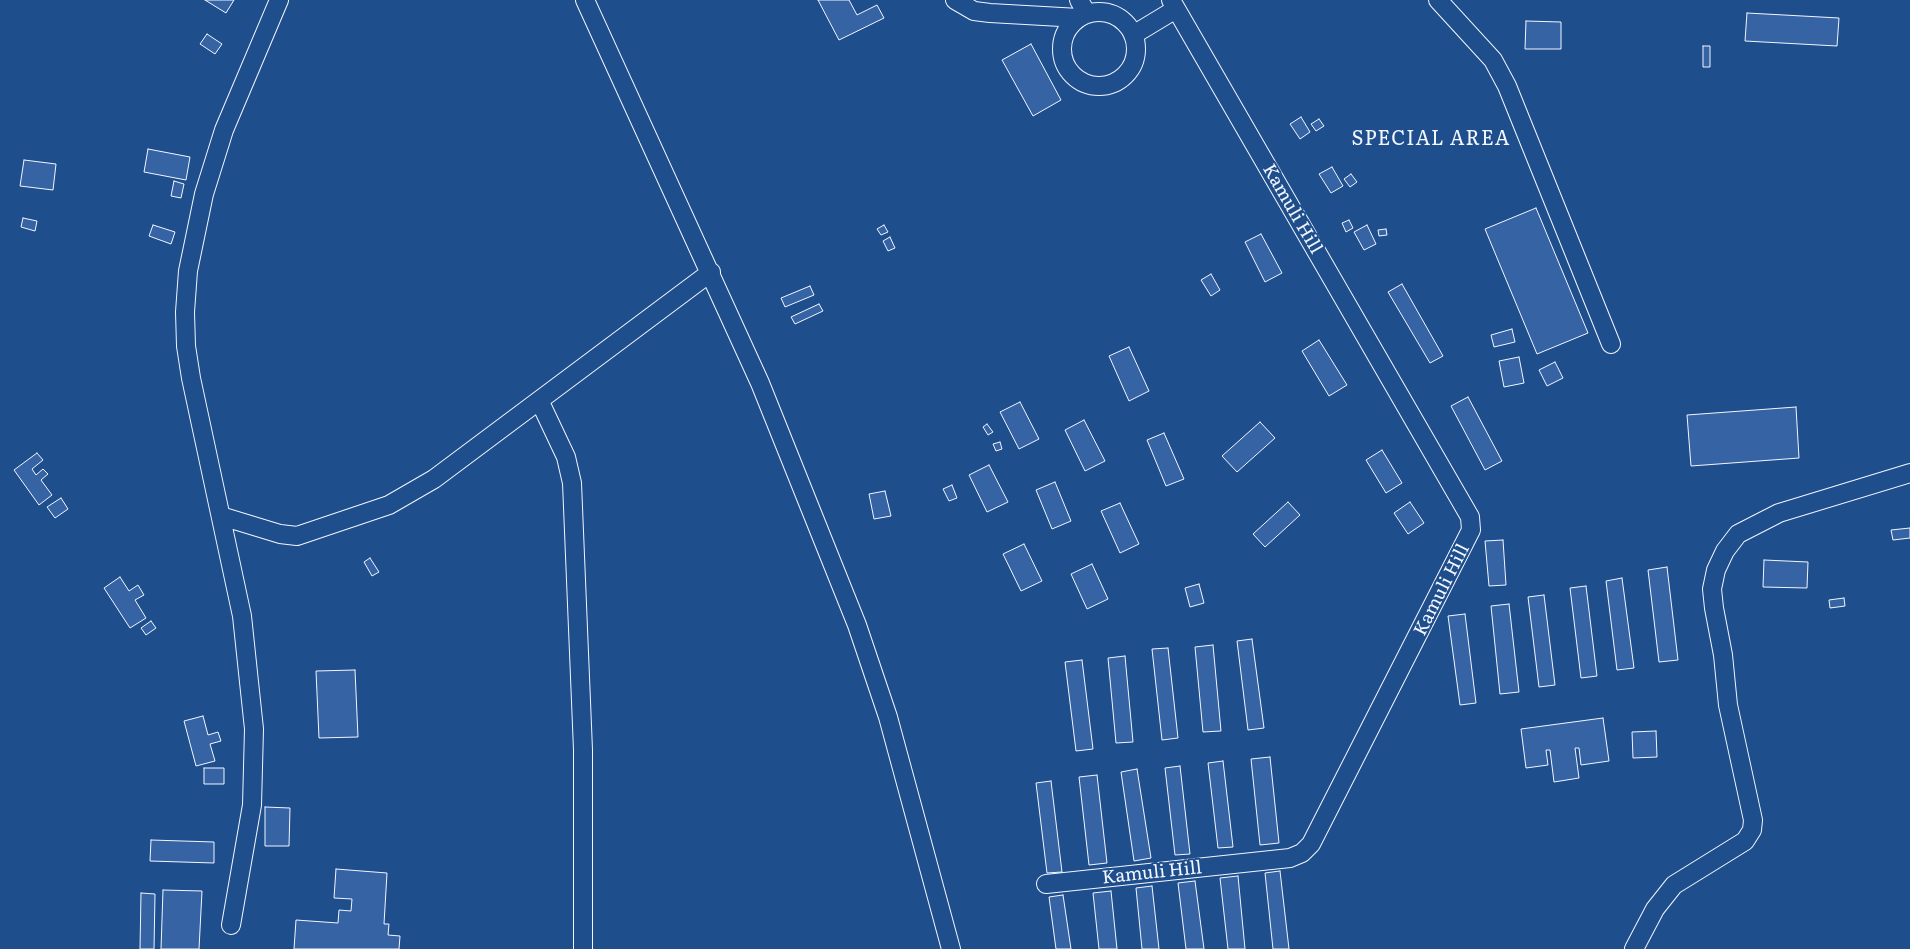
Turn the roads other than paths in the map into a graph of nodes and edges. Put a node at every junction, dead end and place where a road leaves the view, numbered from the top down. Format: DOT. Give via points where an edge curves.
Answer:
graph roads {
  1 [pos="279,0"];
  2 [pos="585,0"];
  3 [pos="955,0"];
  4 [pos="1438,0"];
  5 [pos="1174,5"];
  6 [pos="1081,11"];
  7 [pos="1133,35"];
  8 [pos="711,272"];
  9 [pos="1612,344"];
  10 [pos="540,402"];
  11 [pos="1910,473"];
  12 [pos="221,516"];
  13 [pos="1046,884"];
  14 [pos="231,925"];
  15 [pos="583,949"];
  16 [pos="951,949"];
  17 [pos="1634,949"];
  1 -- 12 [label="street" via="224,130 204,194 188,271 186,346"];
  2 -- 8 [label="street"];
  3 -- 6 [label="street" via="974,10 990,13"];
  4 -- 9 [label="street" via="1493,60 1507,86"];
  5 -- 7 [label="street"];
  5 -- 13 [label="street, Kamuli Hill" via="1470,517 1471,530 1311,844 1302,853 1290,858"];
  6 -- 7 [label="street" via="1114,15 1129,27"];
  6 -- 7 [label="street" via="1066,32 1062,50 1067,67 1086,84 1111,84 1126,75 1135,60"];
  8 -- 10 [label="street"];
  8 -- 16 [label="street" via="760,383 857,625 888,717"];
  10 -- 12 [label="street" via="434,479 389,505 316,532 297,536 280,534"];
  10 -- 15 [label="street" via="566,457 572,483 583,750"];
  11 -- 17 [label="street" via="1779,513 1738,534 1724,551 1716,570 1713,598 1728,705 1753,820 1752,830 1745,841 1674,885 1654,909"];
  12 -- 14 [label="street" via="242,616 254,729 252,805"];
}
